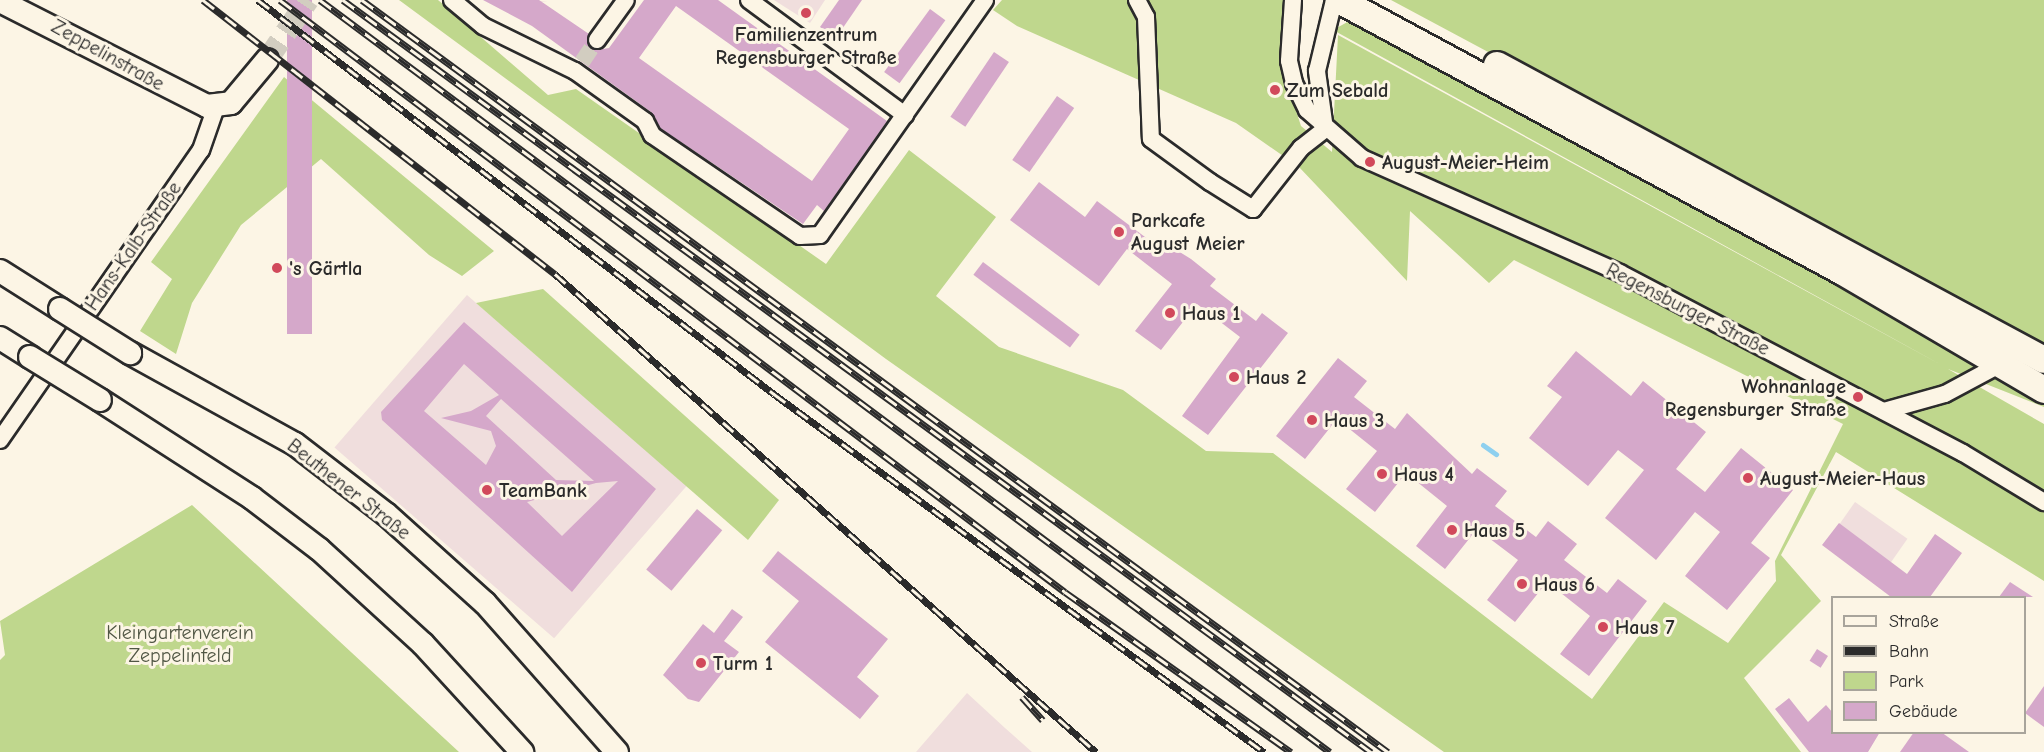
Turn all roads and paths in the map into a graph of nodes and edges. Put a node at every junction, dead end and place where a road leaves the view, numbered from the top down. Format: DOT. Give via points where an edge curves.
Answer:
graph roads {
  1 [pos="452,0"];
  2 [pos="626,0"];
  3 [pos="749,0"];
  4 [pos="1137,0"];
  5 [pos="1293,0"];
  6 [pos="1334,0"];
  7 [pos="1339,0"];
  8 [pos="1376,0"];
  9 [pos="0,1"];
  10 [pos="980,7"];
  11 [pos="597,40"];
  12 [pos="267,60"];
  13 [pos="216,107"];
  14 [pos="905,115"];
  15 [pos="1325,129"];
  16 [pos="0,271"];
  17 [pos="0,338"];
  18 [pos="2038,357"];
  19 [pos="1999,365"];
  20 [pos="2044,390"];
  21 [pos="1884,411"];
  22 [pos="0,440"];
  23 [pos="2044,502"];
  24 [pos="522,752"];
  25 [pos="617,752"];
  1 -- 14 [label="street" via="483,26 579,66 645,121 652,135 800,236 820,235"];
  2 -- 11 [label="street"];
  3 -- 14 [label="street"];
  4 -- 15 [label="street" via="1146,17 1151,139 1210,182 1253,209 1301,148"];
  5 -- 15 [label="street, Regensburger Straße" via="1289,61 1294,83 1307,110"];
  6 -- 15 [label="street" via="1317,71"];
  7 -- 19 [label="main road" via="1843,272"];
  8 -- 18 [label="main road"];
  9 -- 13 [label="main road, Zeppelinstraße"];
  10 -- 14 [label="street"];
  12 -- 13 [label="main road" via="239,97"];
  13 -- 22 [label="street, Hans-Kalb-Straße" via="201,150"];
  15 -- 21 [label="street, Regensburger Straße" via="1362,158 1620,273"];
  16 -- 25 [label="main road, Beuthener Straße, bridge" via="130,353 295,444 377,507 485,603"];
  17 -- 24 [label="main road, bridge" via="252,498 326,555 441,662"];
  18 -- 19 [label="main road"];
  19 -- 20 [label="main road"];
  19 -- 21 [label="street" via="1945,394"];
  21 -- 23 [label="street, Regensburger Straße"];
}
